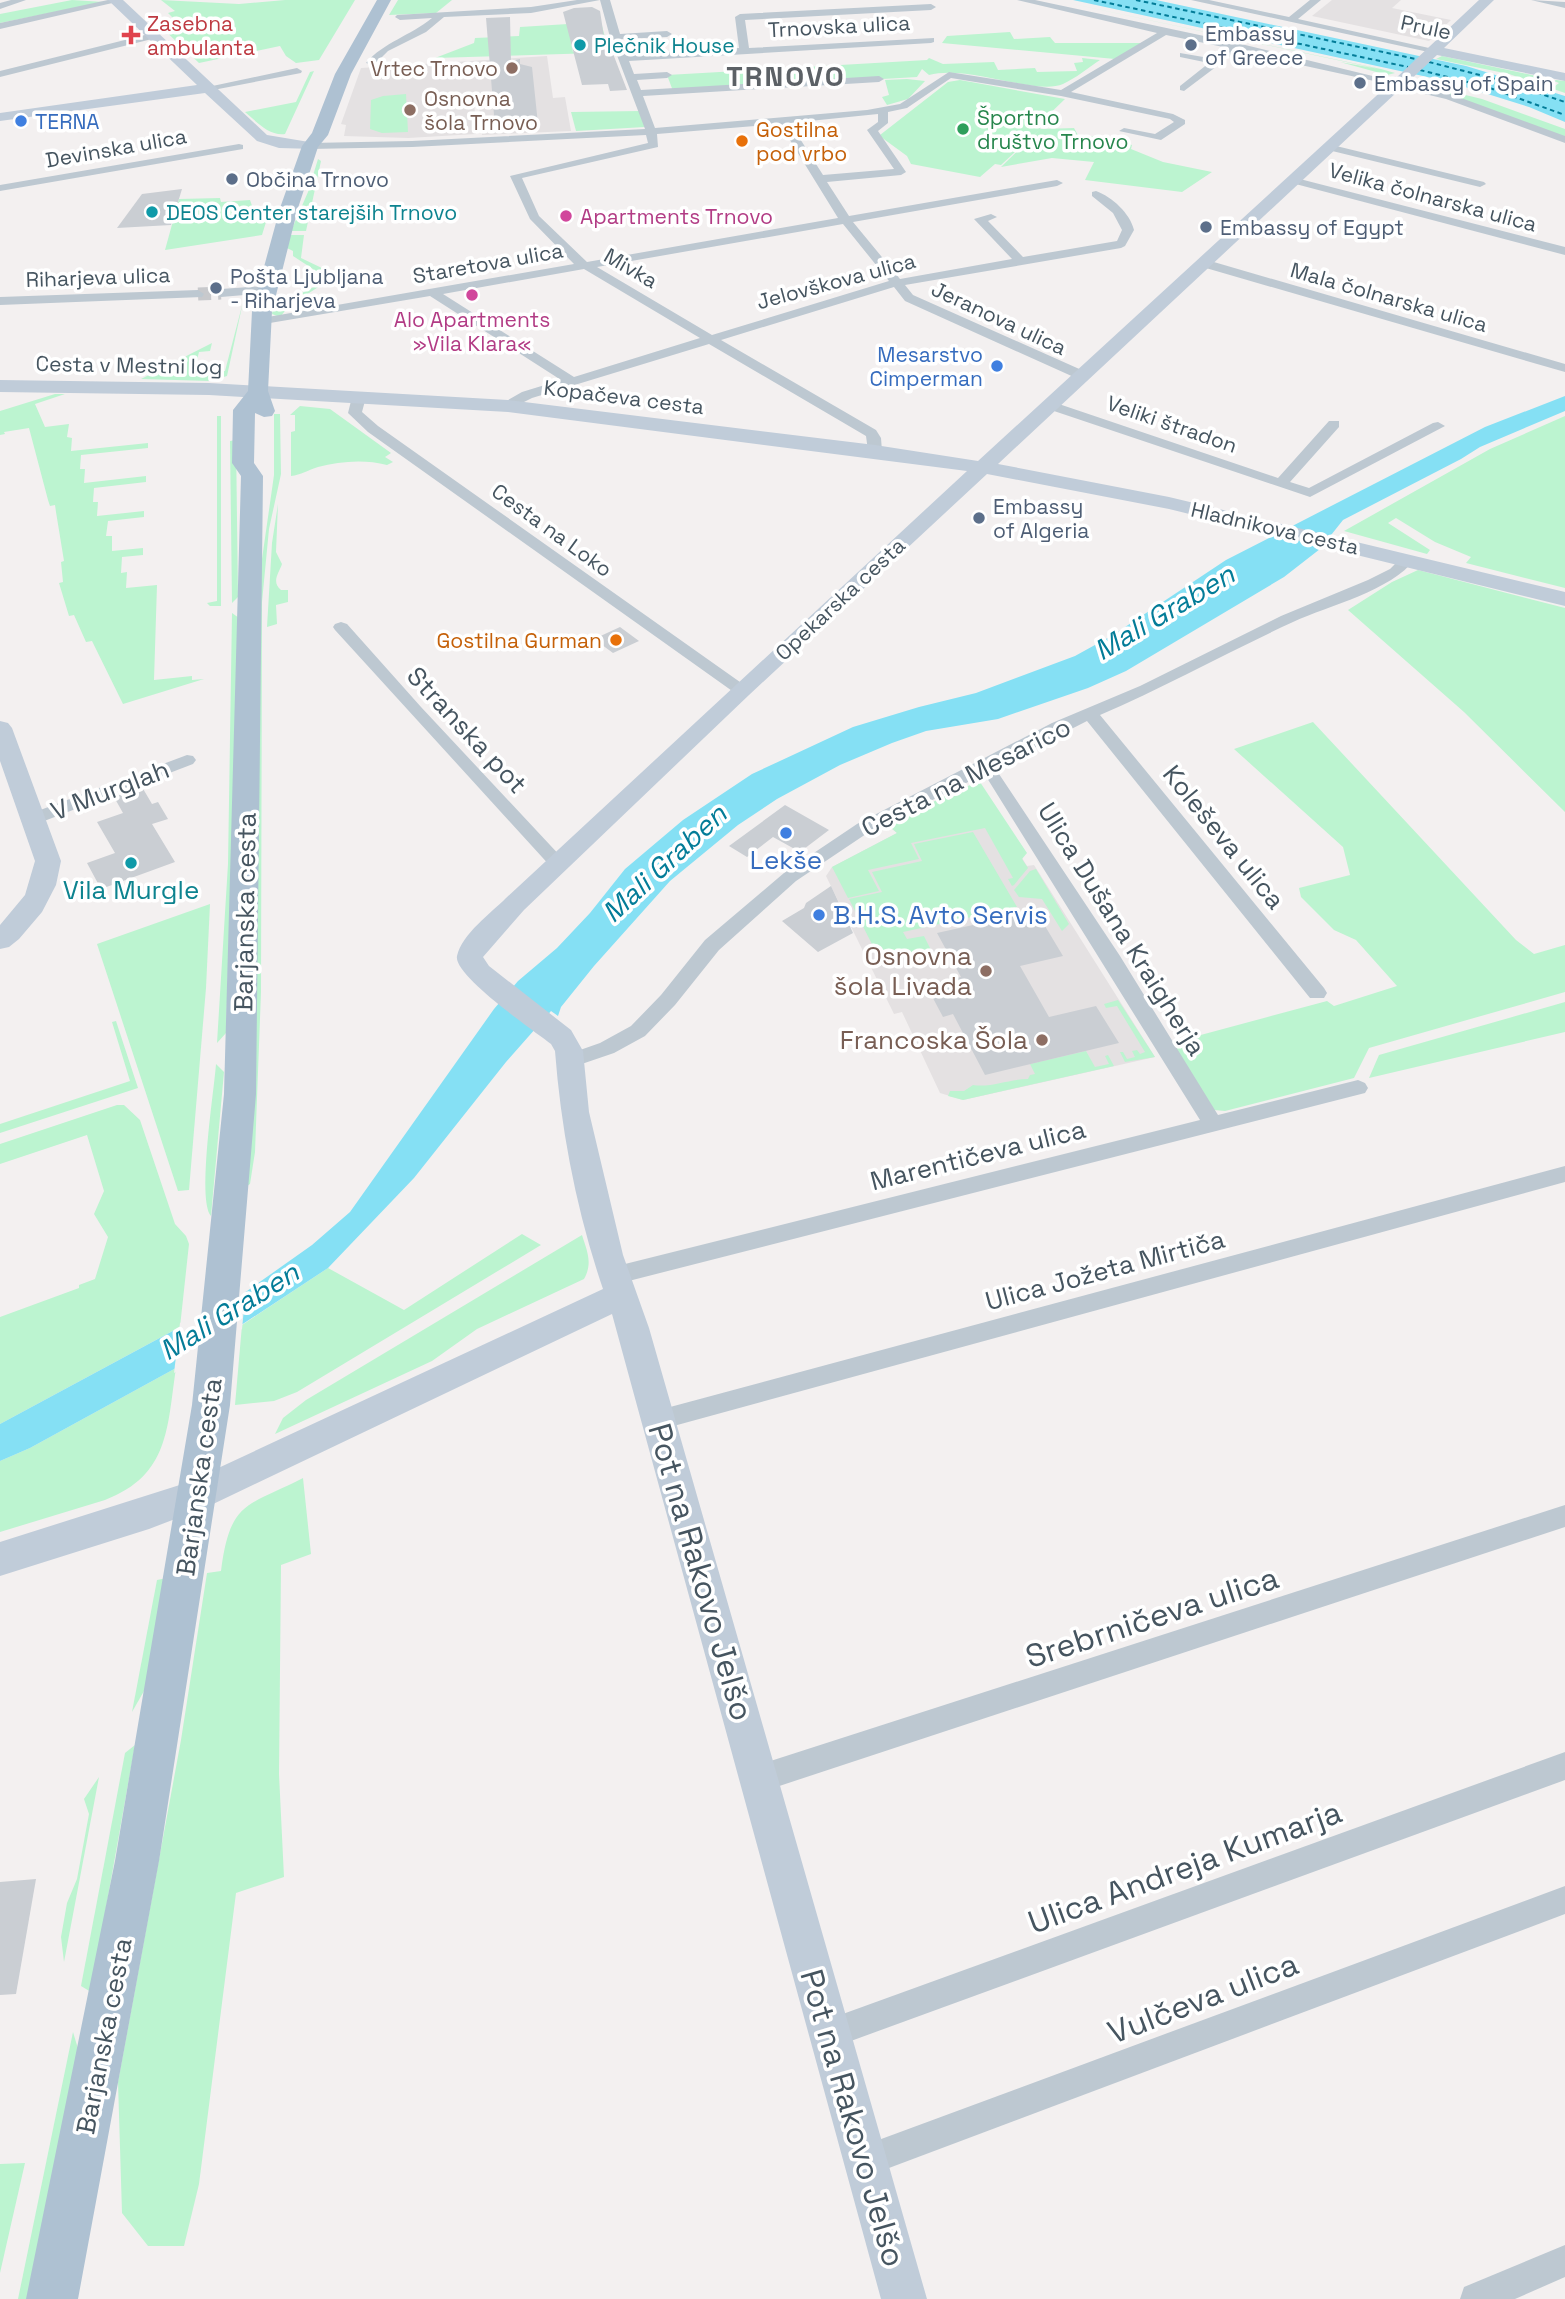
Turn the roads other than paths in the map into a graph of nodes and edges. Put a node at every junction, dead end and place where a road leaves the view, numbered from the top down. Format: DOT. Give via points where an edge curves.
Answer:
graph roads {
  1 [pos="21,0"];
  2 [pos="369,0"];
  3 [pos="384,0"];
  4 [pos="595,0"];
  5 [pos="605,0"];
  6 [pos="1022,0"];
  7 [pos="1196,0"];
  8 [pos="1316,0"];
  9 [pos="1487,0"];
  10 [pos="1536,0"];
  11 [pos="116,1"];
  12 [pos="582,1"];
  13 [pos="1565,5"];
  14 [pos="0,6"];
  15 [pos="931,7"];
  16 [pos="441,15"];
  17 [pos="400,17"];
  18 [pos="1291,20"];
  19 [pos="0,26"];
  20 [pos="1166,31"];
  21 [pos="667,34"];
  22 [pos="153,36"];
  23 [pos="615,37"];
  24 [pos="931,40"];
  25 [pos="1237,46"];
  26 [pos="744,50"];
  27 [pos="1430,52"];
  28 [pos="1183,55"];
  29 [pos="623,58"];
  30 [pos="1216,62"];
  31 [pos="372,63"];
  32 [pos="297,71"];
  33 [pos="0,74"];
  34 [pos="667,75"];
  35 [pos="631,77"];
  36 [pos="1565,77"];
  37 [pos="879,79"];
  38 [pos="1404,84"];
  39 [pos="208,88"];
  40 [pos="1184,88"];
  41 [pos="638,93"];
  42 [pos="1063,93"];
  43 [pos="883,111"];
  44 [pos="0,117"];
  45 [pos="783,120"];
  46 [pos="1124,131"];
  47 [pos="652,132"];
  48 [pos="1565,140"];
  49 [pos="310,146"];
  50 [pos="239,147"];
  51 [pos="1328,147"];
  52 [pos="820,179"];
  53 [pos="1292,180"];
  54 [pos="1057,183"];
  55 [pos="1480,184"];
  56 [pos="0,188"];
  57 [pos="1096,194"];
  58 [pos="991,217"];
  59 [pos="845,219"];
  60 [pos="1565,251"];
  61 [pos="1020,261"];
  62 [pos="1203,263"];
  63 [pos="585,265"];
  64 [pos="895,284"];
  65 [pos="265,290"];
  66 [pos="432,292"];
  67 [pos="221,293"];
  68 [pos="198,294"];
  69 [pos="0,301"];
  70 [pos="262,322"];
  71 [pos="711,339"];
  72 [pos="1565,368"];
  73 [pos="1081,375"];
  74 [pos="573,382"];
  75 [pos="0,386"];
  76 [pos="258,391"];
  77 [pos="359,397"];
  78 [pos="1049,405"];
  79 [pos="508,406"];
  80 [pos="1334,424"];
  81 [pos="1438,426"];
  82 [pos="875,452"];
  83 [pos="983,467"];
  84 [pos="1281,483"];
  85 [pos="1408,559"];
  86 [pos="1565,599"];
  87 [pos="341,627"];
  88 [pos="741,690"];
  89 [pos="1090,714"];
  90 [pos="0,727"];
  91 [pos="187,760"];
  92 [pos="982,767"];
  93 [pos="33,820"];
  94 [pos="558,864"];
  95 [pos="0,940"];
  96 [pos="1317,993"];
  97 [pos="549,1028"];
  98 [pos="570,1060"];
  99 [pos="1357,1088"];
  100 [pos="1213,1124"];
  101 [pos="1565,1174"];
  102 [pos="616,1286"];
  103 [pos="659,1420"];
  104 [pos="197,1494"];
  105 [pos="1565,1516"];
  106 [pos="0,1559"];
  107 [pos="1565,1766"];
  108 [pos="758,1779"];
  109 [pos="1565,1900"];
  110 [pos="830,2034"];
  111 [pos="865,2161"];
  112 [pos="1565,2261"];
  113 [pos="52,2299"];
  114 [pos="904,2299"];
  115 [pos="1476,2299"];
  1 -- 14 [label="street"];
  2 -- 49 [label="main road, Barjanska cesta" via="319,92 303,135"];
  3 -- 49 [label="main road, Barjanska cesta" via="347,66 320,135"];
  4 -- 12 [label="street"];
  5 -- 23 [label="street"];
  6 -- 20 [label="street"];
  7 -- 18 [label="street, Prule"];
  8 -- 18 [label="street"];
  9 -- 27 [label="street, Opekarska cesta"];
  10 -- 13 [label="street"];
  11 -- 19 [label="street"];
  11 -- 22 [label="street"];
  12 -- 16 [label="street" via="531,10"];
  15 -- 26 [label="street" via="740,17"];
  16 -- 17 [label="street"];
  16 -- 31 [label="street" via="424,30 385,49"];
  18 -- 27 [label="street, Prule"];
  20 -- 25 [label="street"];
  20 -- 42 [label="street"];
  21 -- 23 [label="street"];
  22 -- 33 [label="street"];
  22 -- 39 [label="street"];
  23 -- 29 [label="street"];
  24 -- 26 [label="street, Trnovska ulica"];
  25 -- 30 [label="street"];
  25 -- 38 [label="street"];
  26 -- 29 [label="street, Trnovska ulica"];
  27 -- 36 [label="street, Prule"];
  27 -- 38 [label="street, Opekarska cesta"];
  28 -- 30 [label="street"];
  29 -- 35 [label="street"];
  30 -- 40 [label="street"];
  32 -- 39 [label="street"];
  34 -- 35 [label="street"];
  35 -- 41 [label="street"];
  37 -- 41 [label="street"];
  38 -- 48 [label="street"];
  38 -- 51 [label="street, Opekarska cesta"];
  39 -- 44 [label="street"];
  39 -- 49 [label="street" via="266,140"];
  41 -- 47 [label="street"];
  42 -- 43 [label="street" via="949,75 904,106"];
  42 -- 46 [label="street" via="1181,122 1157,138"];
  43 -- 45 [label="street"];
  43 -- 52 [label="street" via="883,122 872,130 901,172"];
  45 -- 47 [label="street"];
  45 -- 52 [label="street, Jeranova ulica"];
  47 -- 49 [label="street"];
  47 -- 63 [label="street, Mivka" via="654,145 516,176 534,217"];
  49 -- 65 [label="main road, Barjanska cesta"];
  50 -- 56 [label="street, Devinska ulica"];
  51 -- 53 [label="street, Opekarska cesta"];
  51 -- 55 [label="street"];
  52 -- 59 [label="street, Jeranova ulica"];
  53 -- 60 [label="street, Velika čolnarska ulica"];
  53 -- 62 [label="street, Opekarska cesta"];
  54 -- 59 [label="street, Staretova ulica"];
  57 -- 61 [label="street, Jelovškova ulica" via="1126,222 1128,230 1121,244"];
  58 -- 61 [label="street" via="980,219"];
  59 -- 63 [label="street, Staretova ulica"];
  59 -- 64 [label="street, Jeranova ulica"];
  61 -- 64 [label="street, Jelovškova ulica"];
  62 -- 72 [label="street, Mala čolnarska ulica"];
  62 -- 73 [label="street, Opekarska cesta"];
  63 -- 66 [label="street, Staretova ulica"];
  63 -- 71 [label="street, Mivka"];
  64 -- 71 [label="street, Jelovškova ulica"];
  64 -- 73 [label="street, Jeranova ulica" via="909,298"];
  65 -- 67 [label="street"];
  65 -- 70 [label="main road, Barjanska cesta"];
  66 -- 70 [label="street, Staretova ulica"];
  66 -- 74 [label="street"];
  68 -- 69 [label="street, Riharjeva ulica"];
  70 -- 76 [label="main road, Barjanska cesta"];
  71 -- 74 [label="street, Jelovškova ulica"];
  71 -- 82 [label="street, Mivka" via="871,433"];
  73 -- 78 [label="street, Opekarska cesta"];
  74 -- 79 [label="street, Jelovškova ulica" via="527,395"];
  75 -- 76 [label="street, Cesta v Mestni log"];
  76 -- 77 [label="street, Kopačeva cesta"];
  76 -- 104 [label="main road, Barjanska cesta" via="264,410 263,462 252,476 240,1094 211,1405"];
  77 -- 79 [label="street, Kopačeva cesta"];
  77 -- 88 [label="street, Cesta na Loko" via="355,413 373,429"];
  78 -- 83 [label="street, Opekarska cesta"];
  78 -- 84 [label="street, Veliki štradon"];
  79 -- 82 [label="street, Kopačeva cesta"];
  80 -- 84 [label="street"];
  81 -- 84 [label="street, Veliki štradon" via="1310,493"];
  82 -- 83 [label="street, Kopačeva cesta"];
  83 -- 85 [label="street, Hladnikova cesta" via="1084,485"];
  83 -- 88 [label="street, Opekarska cesta"];
  85 -- 86 [label="street, Hladnikova cesta"];
  85 -- 89 [label="street, Cesta na Mesarico" via="1373,583"];
  87 -- 94 [label="street, Stranska pot"];
  88 -- 94 [label="street, Opekarska cesta"];
  89 -- 92 [label="street, Cesta na Mesarico"];
  89 -- 96 [label="street, Koleševa ulica"];
  90 -- 93 [label="street, V Murglah"];
  91 -- 93 [label="street, V Murglah"];
  92 -- 98 [label="street, Cesta na Mesarico" via="820,855 712,945 638,1031"];
  92 -- 100 [label="street, Ulica Dušana Kraigherja" via="993,774"];
  93 -- 95 [label="street, V Murglah" via="45,848 47,875 32,907"];
  94 -- 97 [label="street, Opekarska cesta" via="476,945 470,957 471,965"];
  97 -- 98 [label="street, Opekarska cesta" via="561,1037"];
  98 -- 102 [label="street, Pot na Rakovo Jelšo" via="581,1148"];
  99 -- 100 [label="street, Marentičeva ulica"];
  100 -- 102 [label="street, Marentičeva ulica"];
  101 -- 103 [label="street, Ulica Jožeta Mirtiča"];
  102 -- 103 [label="street, Pot na Rakovo Jelšo"];
  102 -- 104 [label="street"];
  103 -- 108 [label="street, Pot na Rakovo Jelšo"];
  104 -- 106 [label="street"];
  104 -- 113 [label="main road, Barjanska cesta" via="137,1861"];
  105 -- 108 [label="street, Srebrničeva ulica"];
  107 -- 110 [label="street, Ulica Andreja Kumarja"];
  108 -- 110 [label="street, Pot na Rakovo Jelšo"];
  109 -- 111 [label="street, Vulčeva ulica"];
  110 -- 111 [label="street, Pot na Rakovo Jelšo"];
  111 -- 114 [label="street, Pot na Rakovo Jelšo"];
  112 -- 115 [label="street"];
}
